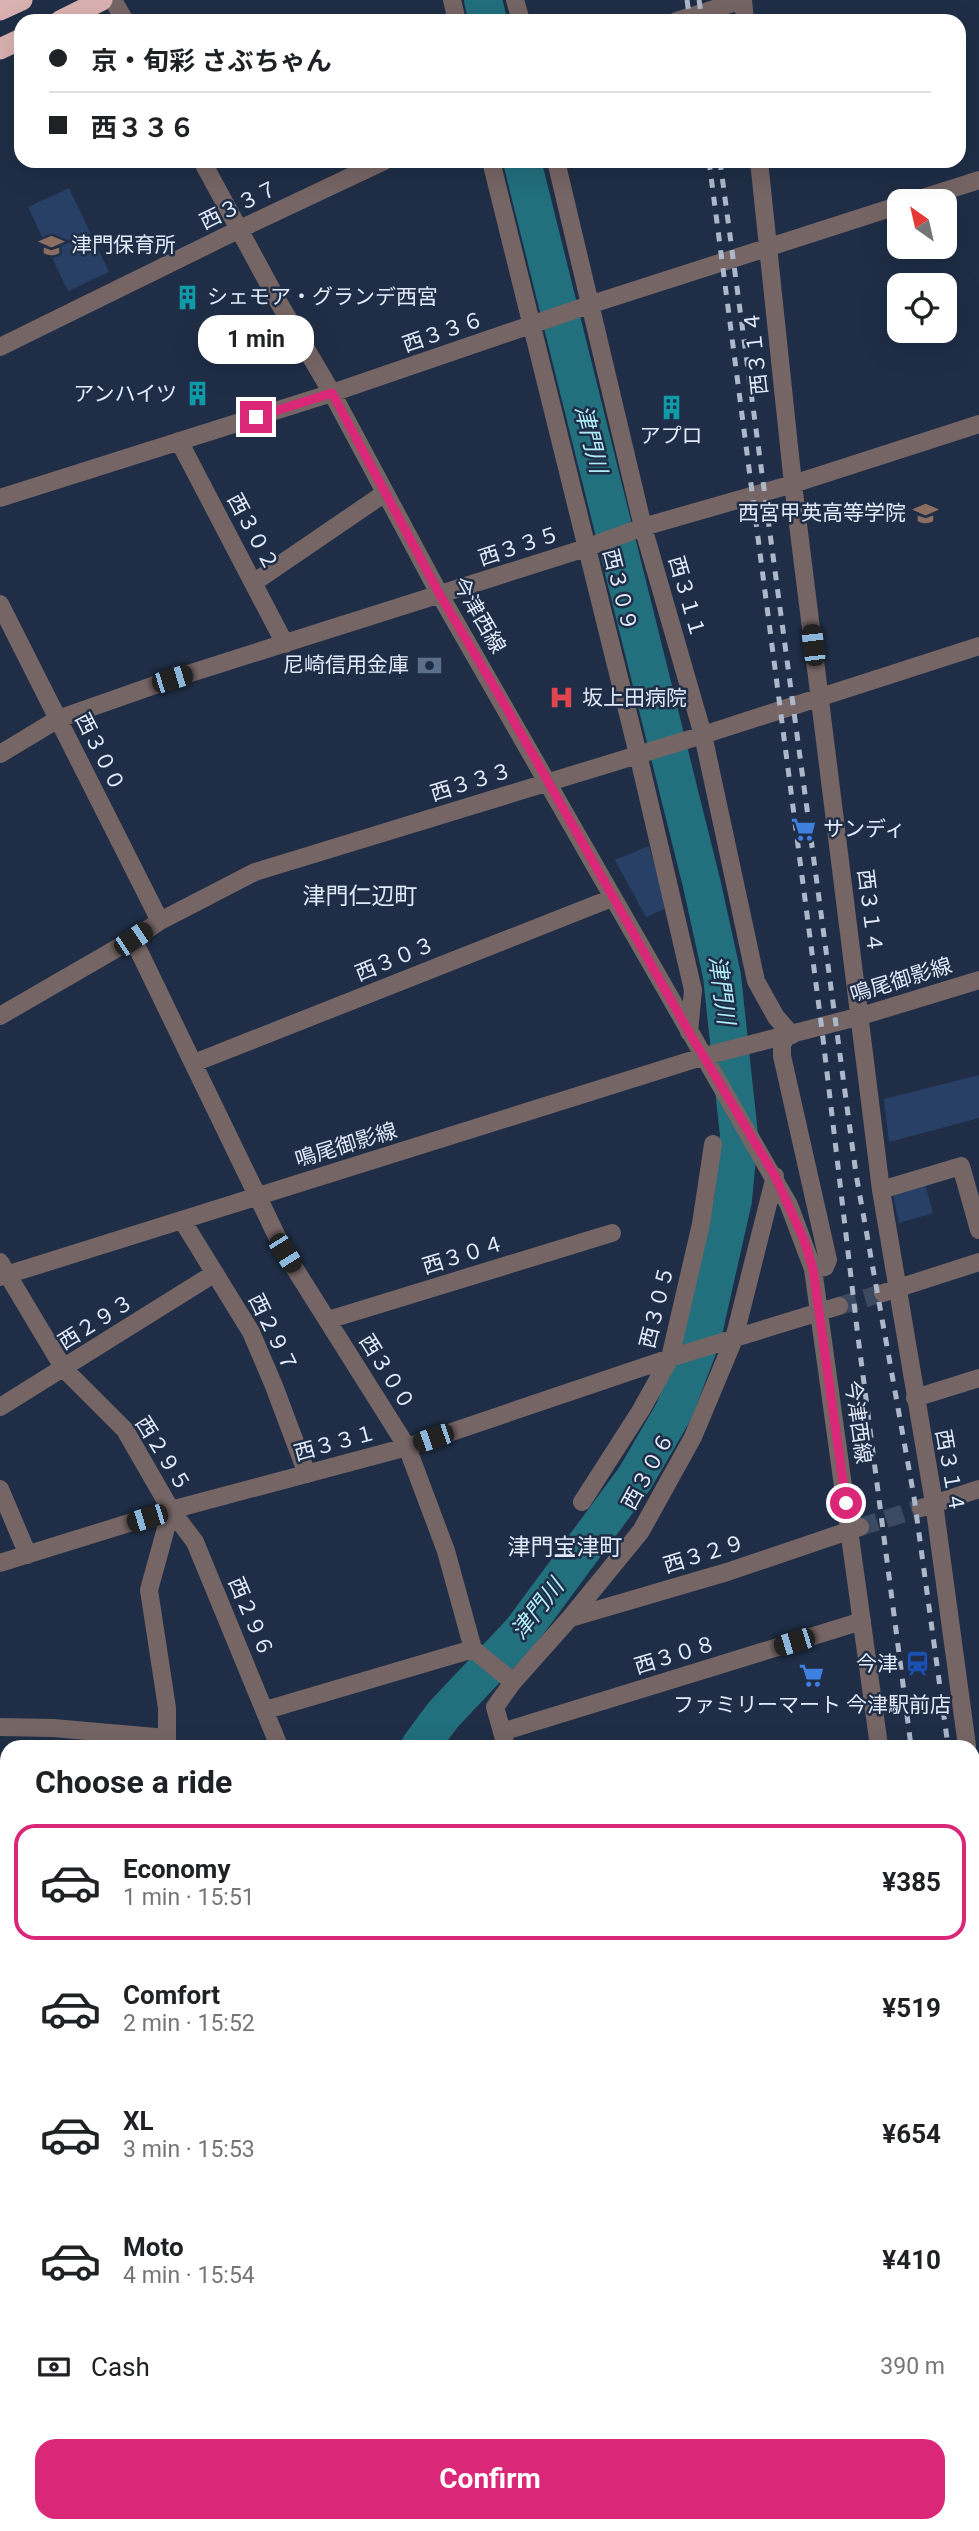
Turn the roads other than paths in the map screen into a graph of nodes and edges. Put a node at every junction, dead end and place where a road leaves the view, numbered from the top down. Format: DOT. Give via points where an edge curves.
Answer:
graph roads {
  1 [pos="22,0"];
  2 [pos="102,0"];
  3 [pos="743,0"];
  4 [pos="0,10"];
  5 [pos="74,14"];
  6 [pos="698,14"];
  7 [pos="206,168"];
  8 [pos="369,168"];
  9 [pos="493,168"];
  10 [pos="558,168"];
  11 [pos="760,168"];
  12 [pos="979,180"];
  13 [pos="951,189"];
  14 [pos="887,209"];
  15 [pos="240,229"];
  16 [pos="767,248"];
  17 [pos="592,304"];
  18 [pos="533,325"];
  19 [pos="0,346"];
  20 [pos="332,393"];
  21 [pos="979,424"];
  22 [pos="179,441"];
  23 [pos="793,484"];
  24 [pos="385,493"];
  25 [pos="0,498"];
  26 [pos="643,527"];
  27 [pos="586,548"];
  28 [pos="253,583"];
  29 [pos="440,595"];
  30 [pos="0,604"];
  31 [pos="285,644"];
  32 [pos="979,646"];
  33 [pos="819,696"];
  34 [pos="58,719"];
  35 [pos="702,735"];
  36 [pos="644,752"];
  37 [pos="0,754"];
  38 [pos="549,782"];
  39 [pos="612,898"];
  40 [pos="160,921"];
  41 [pos="133,939"];
  42 [pos="979,980"];
  43 [pos="0,1016"];
  44 [pos="861,1016"];
  45 [pos="689,1032"];
  46 [pos="789,1036"];
  47 [pos="709,1055"];
  48 [pos="194,1063"];
  49 [pos="713,1144"];
  50 [pos="775,1176"];
  51 [pos="881,1190"];
  52 [pos="259,1196"];
  53 [pos="182,1220"];
  54 [pos="979,1230"];
  55 [pos="612,1233"];
  56 [pos="979,1262"];
  57 [pos="813,1269"];
  58 [pos="3,1271"];
  59 [pos="215,1273"];
  60 [pos="891,1291"];
  61 [pos="839,1306"];
  62 [pos="820,1312"];
  63 [pos="328,1320"];
  64 [pos="728,1340"];
  65 [pos="670,1358"];
  66 [pos="64,1368"];
  67 [pos="979,1378"];
  68 [pos="915,1398"];
  69 [pos="0,1407"];
  70 [pos="407,1447"];
  71 [pos="307,1474"];
  72 [pos="0,1489"];
  73 [pos="979,1489"];
  74 [pos="582,1502"];
  75 [pos="927,1506"];
  76 [pos="171,1510"];
  77 [pos="855,1529"];
  78 [pos="28,1555"];
  79 [pos="0,1563"];
  80 [pos="570,1618"];
  81 [pos="863,1621"];
  82 [pos="473,1649"];
  83 [pos="513,1682"];
  84 [pos="266,1710"];
  85 [pos="971,1711"];
  86 [pos="0,1727"];
  87 [pos="504,1739"];
  88 [pos="151,1740"];
  89 [pos="167,1740"];
  90 [pos="277,1740"];
  91 [pos="878,1740"];
  92 [pos="968,1740"];
  1 -- 4 [label="highway"];
  2 -- 5 [label="highway"];
  3 -- 6 [label="street"];
  7 -- 15 [label="street, 今津西線"];
  8 -- 15 [label="street, 西３３７"];
  9 -- 18 [label="street, 西３０９"];
  10 -- 17 [label="street, 西３１１"];
  11 -- 16 [label="street, 西３１４"];
  12 -- 13 [label="street"];
  14 -- 16 [label="street, 西３３６"];
  15 -- 19 [label="street, 西３３７"];
  15 -- 20 [label="street, 今津西線"];
  16 -- 17 [label="street, 西３３６"];
  16 -- 23 [label="street, 西３１４"];
  17 -- 18 [label="street, 西３３６"];
  17 -- 26 [label="street, 西３１１"];
  18 -- 20 [label="street, 西３３６"];
  18 -- 27 [label="street, 西３０９"];
  20 -- 22 [label="street, 西３３６"];
  20 -- 24 [label="street, 今津西線"];
  21 -- 23 [label="street, 西３３５"];
  22 -- 25 [label="street, 西３３６"];
  22 -- 28 [label="street, 西３０２"];
  23 -- 26 [label="street, 西３３５"];
  23 -- 33 [label="street, 西３１４"];
  24 -- 28 [label="street"];
  24 -- 29 [label="street, 今津西線"];
  26 -- 27 [label="street, 西３３５"];
  26 -- 35 [label="street, 西３１１"];
  27 -- 29 [label="street, 西３３５"];
  27 -- 36 [label="street, 西３０９"];
  28 -- 31 [label="street, 西３０２"];
  29 -- 31 [label="street, 西３３５"];
  29 -- 38 [label="street, 今津西線"];
  30 -- 34 [label="street, 西３００"];
  31 -- 34 [label="street, 西３３５"];
  32 -- 33 [label="street, 西３３３"];
  33 -- 35 [label="street, 西３３３"];
  33 -- 44 [label="street, 西３１４"];
  34 -- 37 [label="street, 西３３５"];
  34 -- 40 [label="street, 西３００"];
  35 -- 36 [label="street, 西３３３"];
  35 -- 46 [label="street, 西３１１" via="755,981"];
  36 -- 38 [label="street, 西３３３"];
  36 -- 45 [label="street, 西３０９" via="693,990"];
  38 -- 39 [label="street, 今津西線"];
  38 -- 40 [label="street, 西３３３" via="255,872"];
  39 -- 45 [label="street, 今津西線"];
  39 -- 48 [label="street, 西３０３"];
  40 -- 41 [label="street, 西３３３"];
  41 -- 43 [label="street, 西３３３"];
  41 -- 48 [label="street, 西３００"];
  42 -- 44 [label="street, 鳴尾御影線"];
  44 -- 46 [label="street, 鳴尾御影線"];
  44 -- 51 [label="street, 西３１４"];
  45 -- 47 [label="street, 今津西線"];
  46 -- 47 [label="street, 鳴尾御影線"];
  46 -- 57 [label="street" via="782,1045 782,1056 828,1260 825,1267"];
  47 -- 50 [label="street, 今津西線"];
  47 -- 52 [label="street, 鳴尾御影線"];
  48 -- 52 [label="street, 西３００"];
  49 -- 65 [label="street, 西３０５" via="701,1224"];
  50 -- 57 [label="street, 今津西線"];
  50 -- 64 [label="street, 西３０６"];
  51 -- 54 [label="street" via="961,1166"];
  51 -- 60 [label="street, 西３１４"];
  52 -- 53 [label="street, 鳴尾御影線"];
  52 -- 63 [label="street, 西３００" via="285,1253"];
  53 -- 58 [label="street, 鳴尾御影線"];
  53 -- 59 [label="street, 西２９７"];
  55 -- 63 [label="street, 西３０４"];
  56 -- 60 [label="street"];
  57 -- 62 [label="street, 今津西線"];
  58 -- 66 [label="street, 西２９５"];
  59 -- 66 [label="street, 西２９３"];
  59 -- 71 [label="street, 西２９７" via="251,1332"];
  60 -- 68 [label="street, 西３１４"];
  61 -- 62 [label="street, 西３３１"];
  62 -- 64 [label="street, 西３３１"];
  62 -- 77 [label="street, 今津西線"];
  63 -- 70 [label="street, 西３００"];
  64 -- 65 [label="street, 西３３１"];
  64 -- 80 [label="street, 西３０６" via="692,1437 641,1531"];
  65 -- 70 [label="street, 西３３１"];
  65 -- 74 [label="street, 西３０５"];
  66 -- 69 [label="street, 西２９３"];
  66 -- 76 [label="street, 西２９５" via="125,1430"];
  67 -- 68 [label="street"];
  68 -- 75 [label="street, 西３１４"];
  70 -- 71 [label="street, 西３３１"];
  70 -- 82 [label="street, 西３００" via="446,1551"];
  71 -- 76 [label="street, 西３３１"];
  72 -- 78 [label="street"];
  73 -- 75 [label="street"];
  75 -- 85 [label="street, 西３１４"];
  76 -- 78 [label="street, 西３３１"];
  76 -- 84 [label="street, 西２９６" via="195,1542"];
  76 -- 89 [label="street, 西２９５" via="149,1590 167,1708"];
  77 -- 80 [label="street, 西３２９"];
  77 -- 81 [label="street, 今津西線"];
  78 -- 79 [label="street, 西３３１"];
  80 -- 83 [label="street, 西３０６"];
  81 -- 87 [label="street, 西３０８"];
  81 -- 91 [label="street, 今津西線"];
  82 -- 83 [label="street"];
  82 -- 84 [label="street"];
  83 -- 87 [label="street, 西３０６" via="495,1707"];
  84 -- 90 [label="street, 西２９６"];
  85 -- 92 [label="street, 西３１４"];
  86 -- 88 [label="street" via="53,1728"];
}
